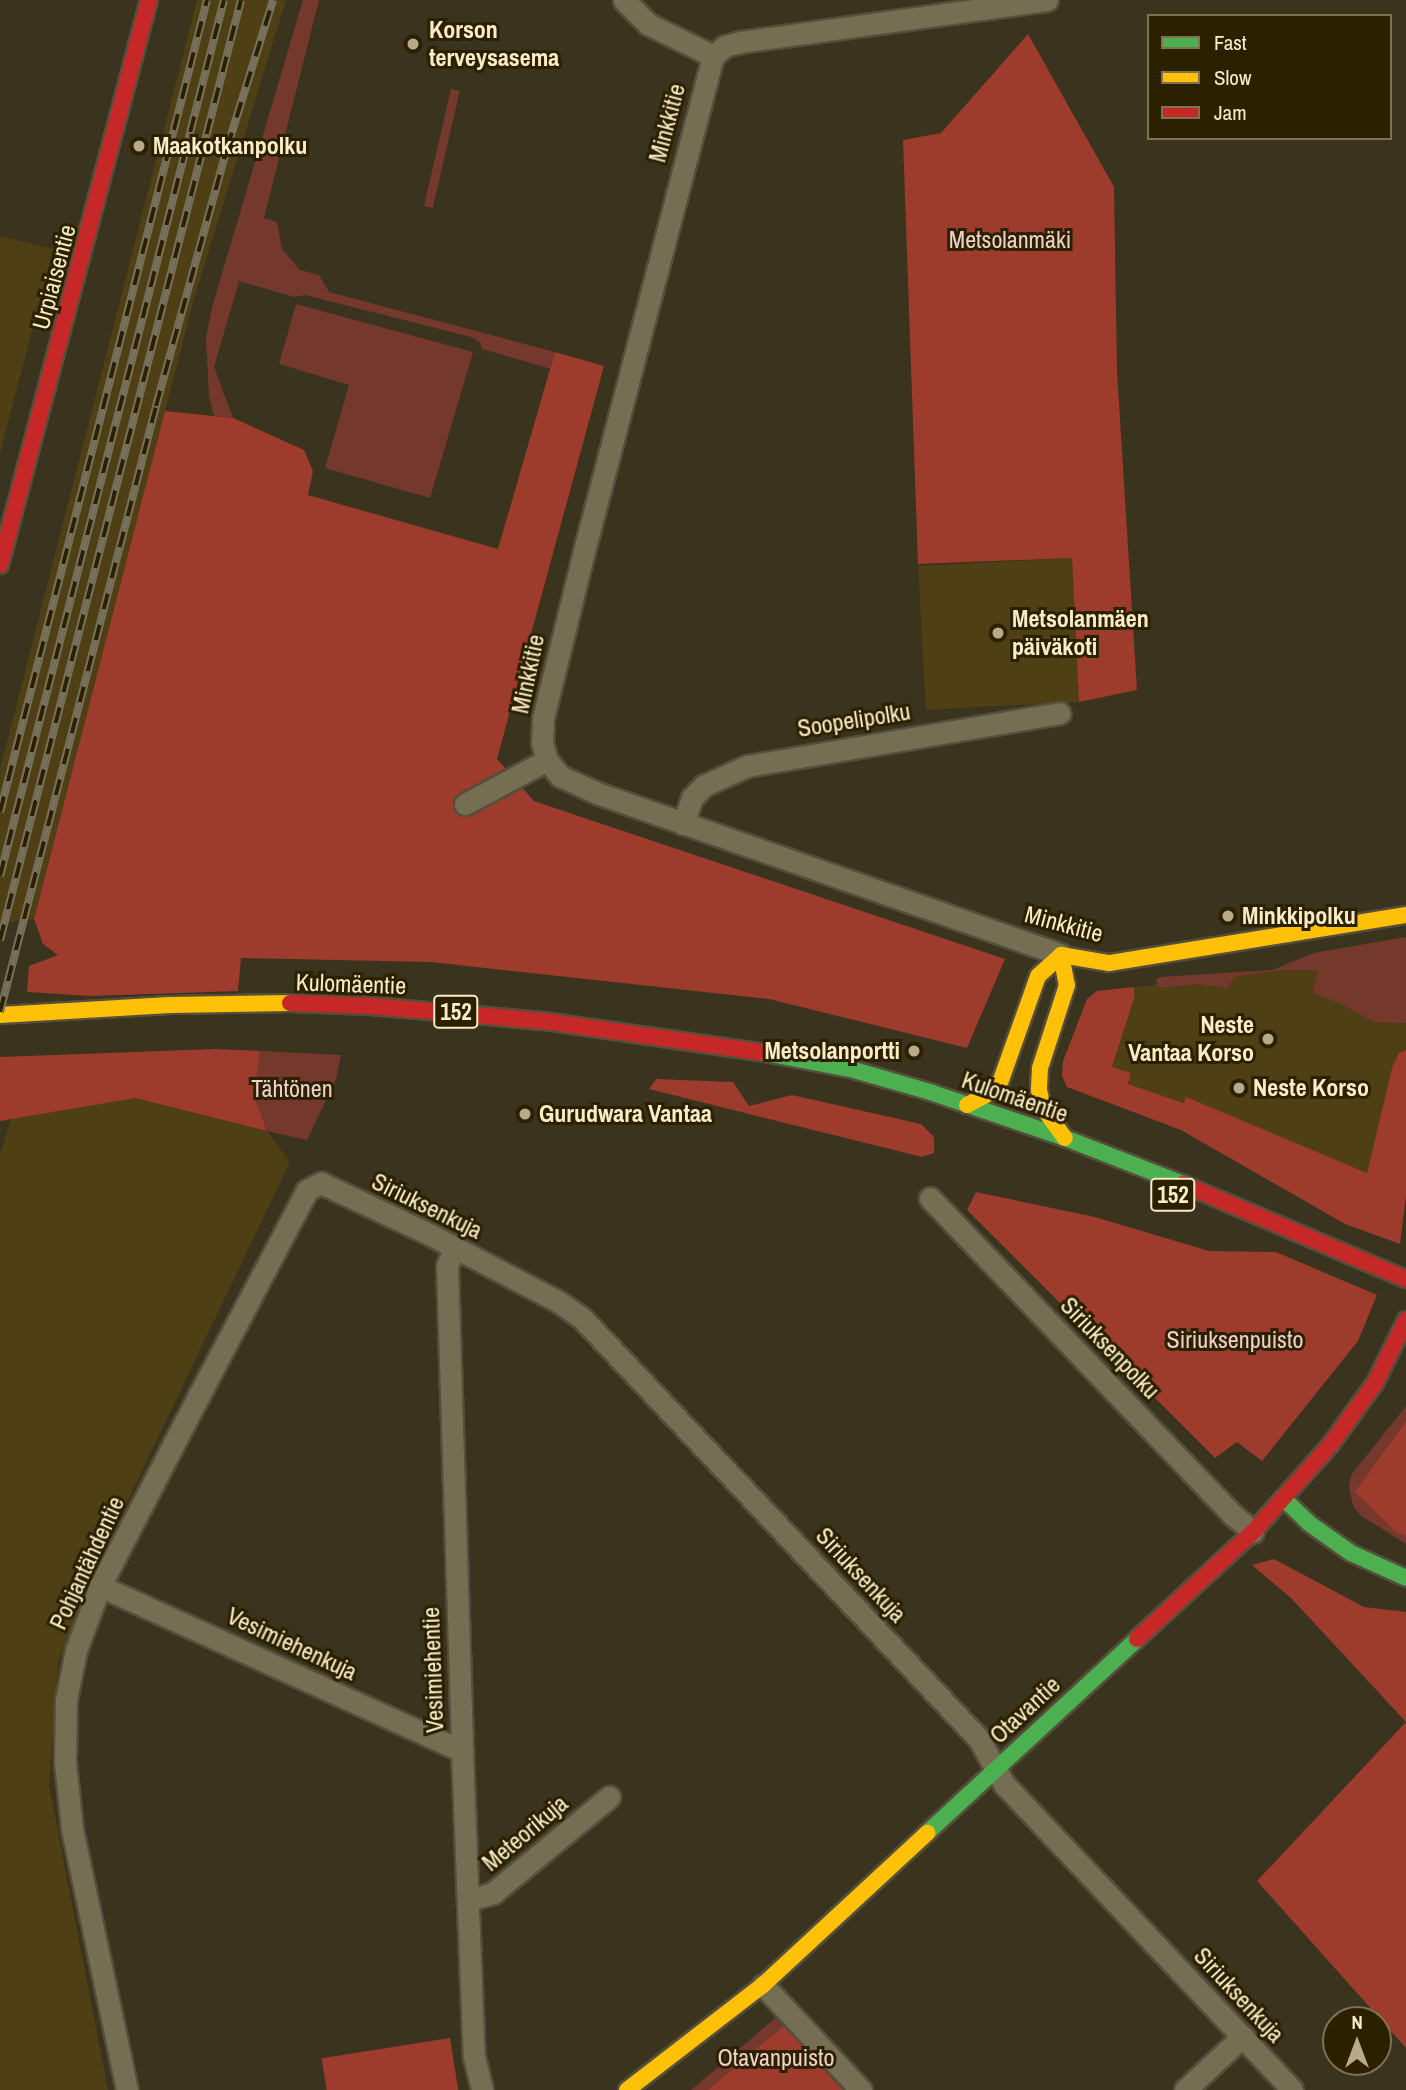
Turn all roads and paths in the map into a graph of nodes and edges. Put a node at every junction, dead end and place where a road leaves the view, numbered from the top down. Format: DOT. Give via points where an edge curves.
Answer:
graph roads {
  1 [pos="149,0"];
  2 [pos="624,0"];
  3 [pos="1047,0"];
  4 [pos="713,56"];
  5 [pos="0,565"];
  6 [pos="1060,713"];
  7 [pos="547,760"];
  8 [pos="465,804"];
  9 [pos="683,824"];
  10 [pos="1406,915"];
  11 [pos="1061,955"];
  12 [pos="0,1015"];
  13 [pos="739,1050"];
  14 [pos="845,1086"];
  15 [pos="967,1105"];
  16 [pos="1065,1138"];
  17 [pos="1108,1173"];
  18 [pos="321,1183"];
  19 [pos="930,1198"];
  20 [pos="1265,1221"];
  21 [pos="454,1248"];
  22 [pos="1406,1279"];
  23 [pos="1406,1321"];
  24 [pos="1283,1498"];
  25 [pos="1253,1532"];
  26 [pos="1406,1578"];
  27 [pos="100,1586"];
  28 [pos="462,1751"];
  29 [pos="997,1768"];
  30 [pos="609,1797"];
  31 [pos="469,1899"];
  32 [pos="763,1985"];
  33 [pos="1243,2036"];
  34 [pos="127,2090"];
  35 [pos="482,2090"];
  36 [pos="627,2090"];
  37 [pos="861,2090"];
  38 [pos="1185,2090"];
  39 [pos="1292,2090"];
  1 -- 5 [label="main road, Urpiaisentie"];
  2 -- 4 [label="street" via="648,24"];
  3 -- 4 [label="street" via="741,42 725,46"];
  4 -- 7 [label="street, Minkkitie" via="543,718"];
  6 -- 9 [label="street, Soopelipolku" via="747,766 703,786 692,799"];
  7 -- 8 [label="street"];
  7 -- 9 [label="street, Minkkitie" via="575,784"];
  9 -- 11 [label="street, Minkkitie"];
  10 -- 11 [label="main road, Minkkitie" via="1109,963"];
  11 -- 15 [label="main road" via="1038,976 1001,1080"];
  11 -- 16 [label="main road" via="1067,985 1041,1068 1039,1090 1043,1108"];
  12 -- 13 [label="main road, Kulomäentie / 152" via="170,1005 371,1006 544,1021"];
  13 -- 14 [label="main road, Kulomäentie / 152"];
  13 -- 15 [label="main road, Kulomäentie / 152" via="854,1070"];
  15 -- 16 [label="main road, Kulomäentie / 152"];
  16 -- 20 [label="main road, Kulomäentie / 152" via="1242,1207"];
  17 -- 20 [label="main road, Kulomäentie / 152"];
  18 -- 21 [label="street, Siriuksenkuja"];
  18 -- 27 [label="street, Pohjantähdentie" via="307,1190"];
  19 -- 25 [label="street, Siriuksenpolku"];
  20 -- 22 [label="main road, Kulomäentie / 152"];
  21 -- 28 [label="street, Vesimiehentie" via="447,1266"];
  21 -- 29 [label="street, Siriuksenkuja" via="582,1318 979,1739"];
  23 -- 24 [label="main road, Otavantie" via="1368,1393"];
  24 -- 25 [label="main road, Otavantie"];
  24 -- 26 [label="main road" via="1310,1524 1352,1553"];
  25 -- 29 [label="main road, Otavantie"];
  27 -- 28 [label="street, Vesimiehenkuja"];
  27 -- 34 [label="street, Pohjantähdentie" via="76,1650 66,1700 65,1762 72,1828"];
  28 -- 31 [label="street, Vesimiehentie"];
  29 -- 32 [label="main road, Otavantie"];
  29 -- 33 [label="street, Siriuksenkuja" via="1004,1784"];
  30 -- 31 [label="street, Meteorikuja" via="493,1893"];
  31 -- 35 [label="street, Vesimiehentie" via="474,2057"];
  32 -- 36 [label="main road, Otavantie"];
  32 -- 37 [label="street"];
  33 -- 38 [label="street"];
  33 -- 39 [label="street, Siriuksenkuja"];
}
